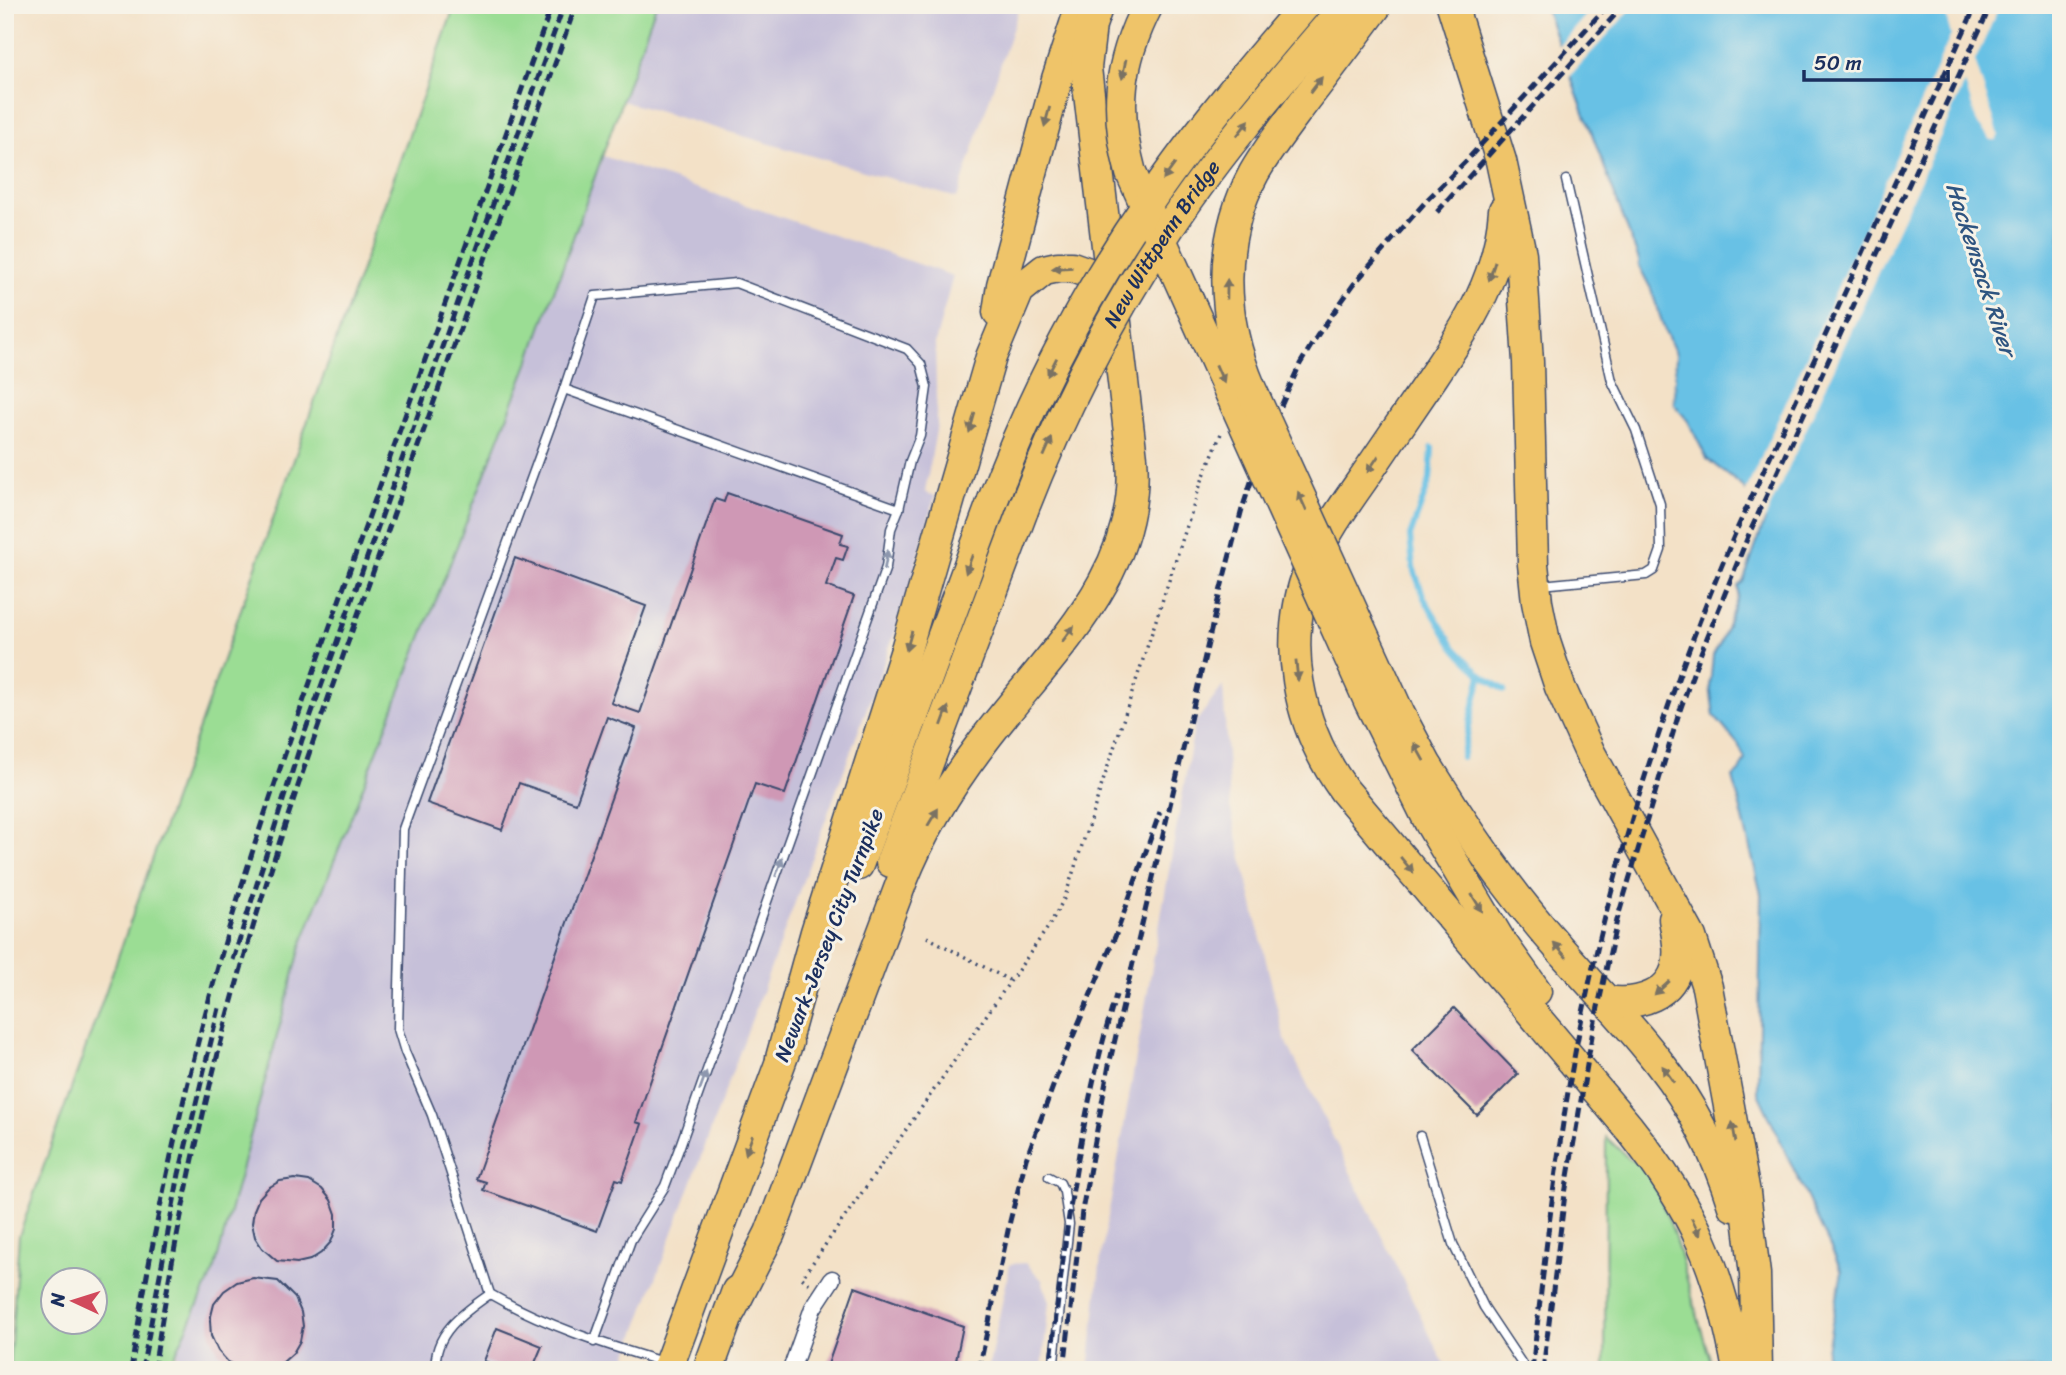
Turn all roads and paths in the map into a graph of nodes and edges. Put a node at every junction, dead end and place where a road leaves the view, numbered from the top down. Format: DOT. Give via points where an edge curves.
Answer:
graph roads {
  1 [pos="1082,5"];
  2 [pos="1098,5"];
  3 [pos="1148,5"];
  4 [pos="1305,5"];
  5 [pos="1346,5"];
  6 [pos="1377,5"];
  7 [pos="1452,5"];
  8 [pos="1506,180"];
  9 [pos="1566,180"];
  10 [pos="1119,355"];
  11 [pos="990,357"];
  12 [pos="564,389"];
  13 [pos="1225,423"];
  14 [pos="993,500"];
  15 [pos="899,509"];
  16 [pos="1023,510"];
  17 [pos="1535,585"];
  18 [pos="1443,816"];
  19 [pos="1671,902"];
  20 [pos="927,937"];
  21 [pos="1009,980"];
  22 [pos="1605,1000"];
  23 [pos="781,1058"];
  24 [pos="1419,1136"];
  25 [pos="1661,1168"];
  26 [pos="1049,1177"];
  27 [pos="832,1279"];
  28 [pos="490,1294"];
  29 [pos="821,1294"];
  30 [pos="731,1310"];
  31 [pos="594,1342"];
  32 [pos="668,1367"];
  33 [pos="436,1370"];
  34 [pos="708,1370"];
  35 [pos="791,1370"];
  36 [pos="1053,1370"];
  37 [pos="1526,1370"];
  38 [pos="1738,1370"];
  39 [pos="1752,1370"];
  40 [pos="1757,1370"];
  1 -- 11 [label="highway, one-way" via="1060,69 1006,272"];
  2 -- 10 [label="highway" via="1089,39 1087,75"];
  3 -- 18 [label="highway, one-way, bridge" via="1132,38 1122,76 1120,117 1131,173 1369,701"];
  4 -- 14 [label="highway, New Wittpenn Bridge, one-way, bridge" via="1238,82 1114,254 1029,413"];
  16 -- 5 [label="highway, New Wittpenn Bridge, one-way, bridge" via="1084,371 1154,250 1243,128"];
  18 -- 6 [label="highway, one-way, bridge" via="1426,764 1257,402 1237,353 1227,300 1234,226 1253,176"];
  7 -- 8 [label="highway"];
  8 -- 17 [label="highway" via="1521,254 1527,332"];
  8 -- 25 [label="highway, one-way" via="1499,250 1477,308 1334,520 1312,563 1296,625 1299,691 1313,738 1344,790"];
  9 -- 17 [label="lane" via="1612,381 1636,430 1658,494 1661,550 1654,570 1646,575"];
  10 -- 11 [label="highway, one-way" via="1102,287 1086,272 1065,266 1044,270 1019,290"];
  30 -- 10 [label="highway, one-way" via="770,1233 919,843 980,745 1091,604 1120,551 1134,473"];
  11 -- 23 [label="highway, one-way"];
  12 -- 15 [label="lane"];
  12 -- 15 [label="lane" via="595,296 736,284 907,349 921,364 927,387 920,436"];
  12 -- 28 [label="lane" via="403,829 398,1029 432,1115"];
  13 -- 21 [label="path" via="1065,897"];
  14 -- 23 [label="highway, Newark-Jersey City Turnpike, one-way" via="831,938"];
  31 -- 15 [label="lane, one-way" via="631,1240 665,1186 680,1146 886,567"];
  30 -- 16 [label="highway, Newark-Jersey City Turnpike, one-way" via="756,1228"];
  17 -- 19 [label="highway" via="1545,642 1560,687 1590,753"];
  22 -- 18 [label="highway, one-way"];
  18 -- 25 [label="highway, one-way" via="1499,939 1637,1122"];
  19 -- 22 [label="highway, one-way" via="1679,956 1669,983 1639,1002"];
  40 -- 19 [label="highway, one-way" via="1755,1274 1745,1193 1710,1002 1696,949"];
  20 -- 21 [label="path"];
  21 -- 29 [label="path" via="802,1278"];
  39 -- 22 [label="highway, one-way" via="1739,1232 1717,1163 1671,1078"];
  23 -- 32 [label="highway, Newark-Jersey City Turnpike, one-way"];
  24 -- 37 [label="lane" via="1453,1244 1484,1307"];
  25 -- 38 [label="highway, one-way" via="1707,1250 1727,1309"];
  26 -- 36 [label="lane" via="1065,1192 1069,1224"];
  27 -- 29 [label="street"];
  28 -- 31 [label="lane"];
  28 -- 33 [label="lane" via="458,1316 435,1356"];
  29 -- 35 [label="street"];
  30 -- 34 [label="highway, Newark-Jersey City Turnpike"];
  31 -- 32 [label="lane"];
}
